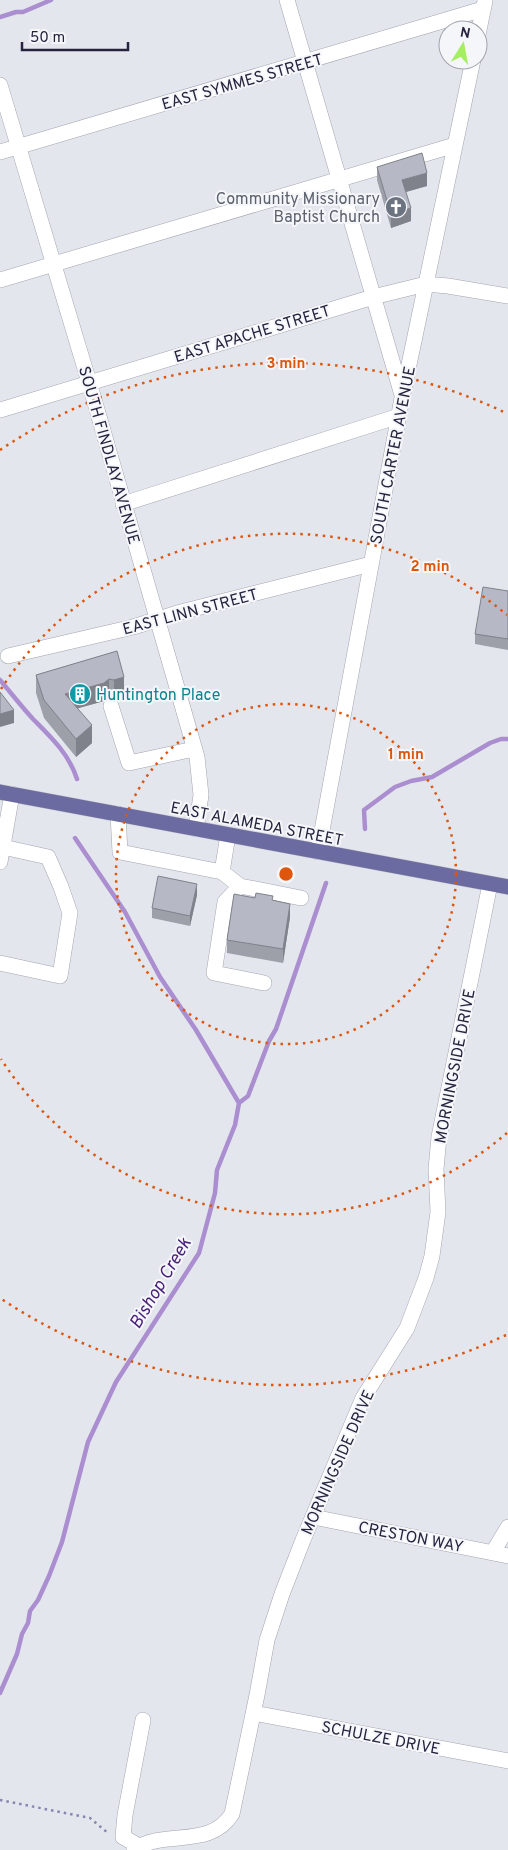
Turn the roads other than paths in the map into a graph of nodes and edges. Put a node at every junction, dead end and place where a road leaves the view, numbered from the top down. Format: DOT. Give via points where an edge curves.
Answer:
graph roads {
  1 [pos="288,0"];
  2 [pos="484,5"];
  3 [pos="481,20"];
  4 [pos="306,62"];
  5 [pos="471,70"];
  6 [pos="0,84"];
  7 [pos="455,146"];
  8 [pos="19,147"];
  9 [pos="0,152"];
  10 [pos="339,179"];
  11 [pos="54,264"];
  12 [pos="0,280"];
  13 [pos="426,284"];
  14 [pos="373,296"];
  15 [pos="508,296"];
  16 [pos="89,382"];
  17 [pos="402,398"];
  18 [pos="0,410"];
  19 [pos="399,416"];
  20 [pos="123,504"];
  21 [pos="371,564"];
  22 [pos="158,620"];
  23 [pos="8,656"];
  24 [pos="111,706"];
  25 [pos="194,749"];
  26 [pos="6,793"];
  27 [pos="118,814"];
  28 [pos="196,829"];
  29 [pos="228,835"];
  30 [pos="318,852"];
  31 [pos="1,854"];
  32 [pos="222,872"];
  33 [pos="490,884"];
  34 [pos="240,886"];
  35 [pos="508,887"];
  36 [pos="301,898"];
  37 [pos="0,963"];
  38 [pos="264,983"];
  39 [pos="314,1517"];
  40 [pos="508,1527"];
  41 [pos="492,1552"];
  42 [pos="508,1556"];
  43 [pos="254,1713"];
  44 [pos="142,1720"];
  45 [pos="508,1761"];
  46 [pos="136,1848"];
  1 -- 4 [label="street"];
  2 -- 3 [label="street"];
  2 -- 4 [label="street, EAST SYMMES STREET"];
  4 -- 8 [label="street, EAST SYMMES STREET"];
  4 -- 10 [label="street"];
  5 -- 7 [label="street, SOUTH CARTER AVENUE"];
  6 -- 8 [label="street, SOUTH FINDLAY AVENUE"];
  7 -- 10 [label="street"];
  7 -- 13 [label="street, SOUTH CARTER AVENUE"];
  8 -- 9 [label="street, EAST SYMMES STREET"];
  8 -- 11 [label="street, SOUTH FINDLAY AVENUE"];
  10 -- 11 [label="street"];
  10 -- 14 [label="street"];
  11 -- 12 [label="street"];
  11 -- 16 [label="street, SOUTH FINDLAY AVENUE"];
  13 -- 14 [label="street, EAST APACHE STREET"];
  13 -- 15 [label="street, EAST APACHE STREET"];
  13 -- 17 [label="street, SOUTH CARTER AVENUE"];
  14 -- 16 [label="street, EAST APACHE STREET"];
  14 -- 17 [label="street"];
  16 -- 18 [label="street, EAST APACHE STREET"];
  16 -- 20 [label="street, SOUTH FINDLAY AVENUE"];
  17 -- 19 [label="street, SOUTH CARTER AVENUE"];
  19 -- 20 [label="street"];
  19 -- 21 [label="street, SOUTH CARTER AVENUE"];
  20 -- 22 [label="street, SOUTH FINDLAY AVENUE"];
  21 -- 22 [label="street, EAST LINN STREET"];
  21 -- 30 [label="street, SOUTH CARTER AVENUE"];
  22 -- 23 [label="street, EAST LINN STREET"];
  22 -- 25 [label="street, SOUTH FINDLAY AVENUE"];
  24 -- 25 [label="street" via="129,763"];
  25 -- 28 [label="street, SOUTH FINDLAY AVENUE" via="201,794"];
  26 -- 27 [label="main road, EAST ALAMEDA STREET"];
  26 -- 31 [label="street"];
  27 -- 28 [label="main road, EAST ALAMEDA STREET"];
  27 -- 32 [label="street" via="120,852"];
  28 -- 29 [label="main road, EAST ALAMEDA STREET"];
  29 -- 30 [label="main road, EAST ALAMEDA STREET"];
  29 -- 32 [label="street"];
  30 -- 33 [label="main road, EAST ALAMEDA STREET"];
  31 -- 37 [label="street" via="48,857 70,913 60,976"];
  32 -- 34 [label="street"];
  33 -- 35 [label="main road, EAST ALAMEDA STREET"];
  33 -- 39 [label="street, MORNINGSIDE DRIVE" via="438,1137 438,1212 426,1278 407,1328 363,1398"];
  34 -- 36 [label="street"];
  34 -- 38 [label="street" via="226,902 214,973"];
  39 -- 41 [label="street, CRESTON WAY"];
  39 -- 43 [label="street, MORNINGSIDE DRIVE" via="267,1640"];
  40 -- 41 [label="street"];
  41 -- 42 [label="street, CRESTON WAY"];
  43 -- 45 [label="street, SCHULZE DRIVE"];
  43 -- 46 [label="street, MORNINGSIDE DRIVE" via="227,1828 206,1846 192,1848 154,1844"];
  44 -- 46 [label="street" via="124,1815 124,1837"];
}
